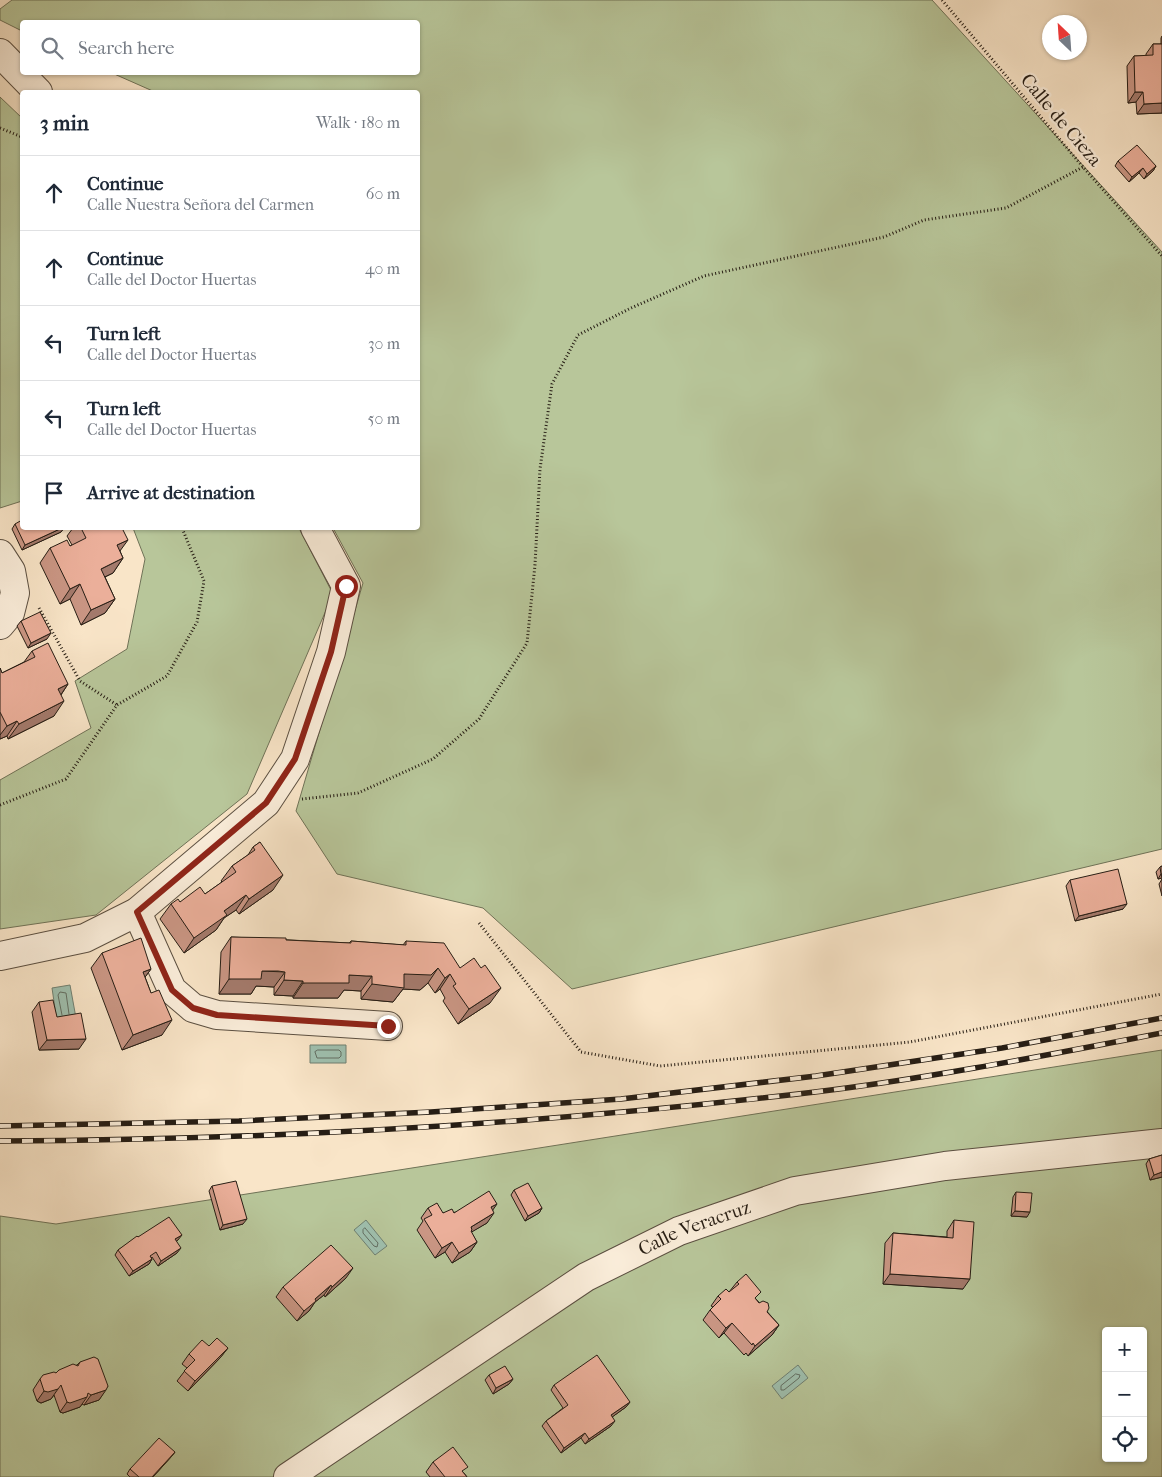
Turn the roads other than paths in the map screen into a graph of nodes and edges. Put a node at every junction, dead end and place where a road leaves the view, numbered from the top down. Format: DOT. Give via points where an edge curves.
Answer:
graph roads {
  1 [pos="0,53"];
  2 [pos="20,74"];
  3 [pos="21,75"];
  4 [pos="36,90"];
  5 [pos="316,530"];
  6 [pos="0,554"];
  7 [pos="0,625"];
  8 [pos="137,912"];
  9 [pos="0,956"];
  10 [pos="388,1026"];
  11 [pos="1162,1142"];
  12 [pos="288,1477"];
  1 -- 2 [label="street"];
  3 -- 4 [label="street"];
  5 -- 8 [label="street" via="346,586 331,652 295,759 266,803"];
  6 -- 7 [label="street" via="11,571 15,593 10,613"];
  8 -- 9 [label="street" via="85,938"];
  8 -- 10 [label="street" via="172,990 193,1008 217,1015"];
  11 -- 12 [label="street, Calle Veracruz" via="946,1166 795,1191 679,1231 586,1277"];
}
